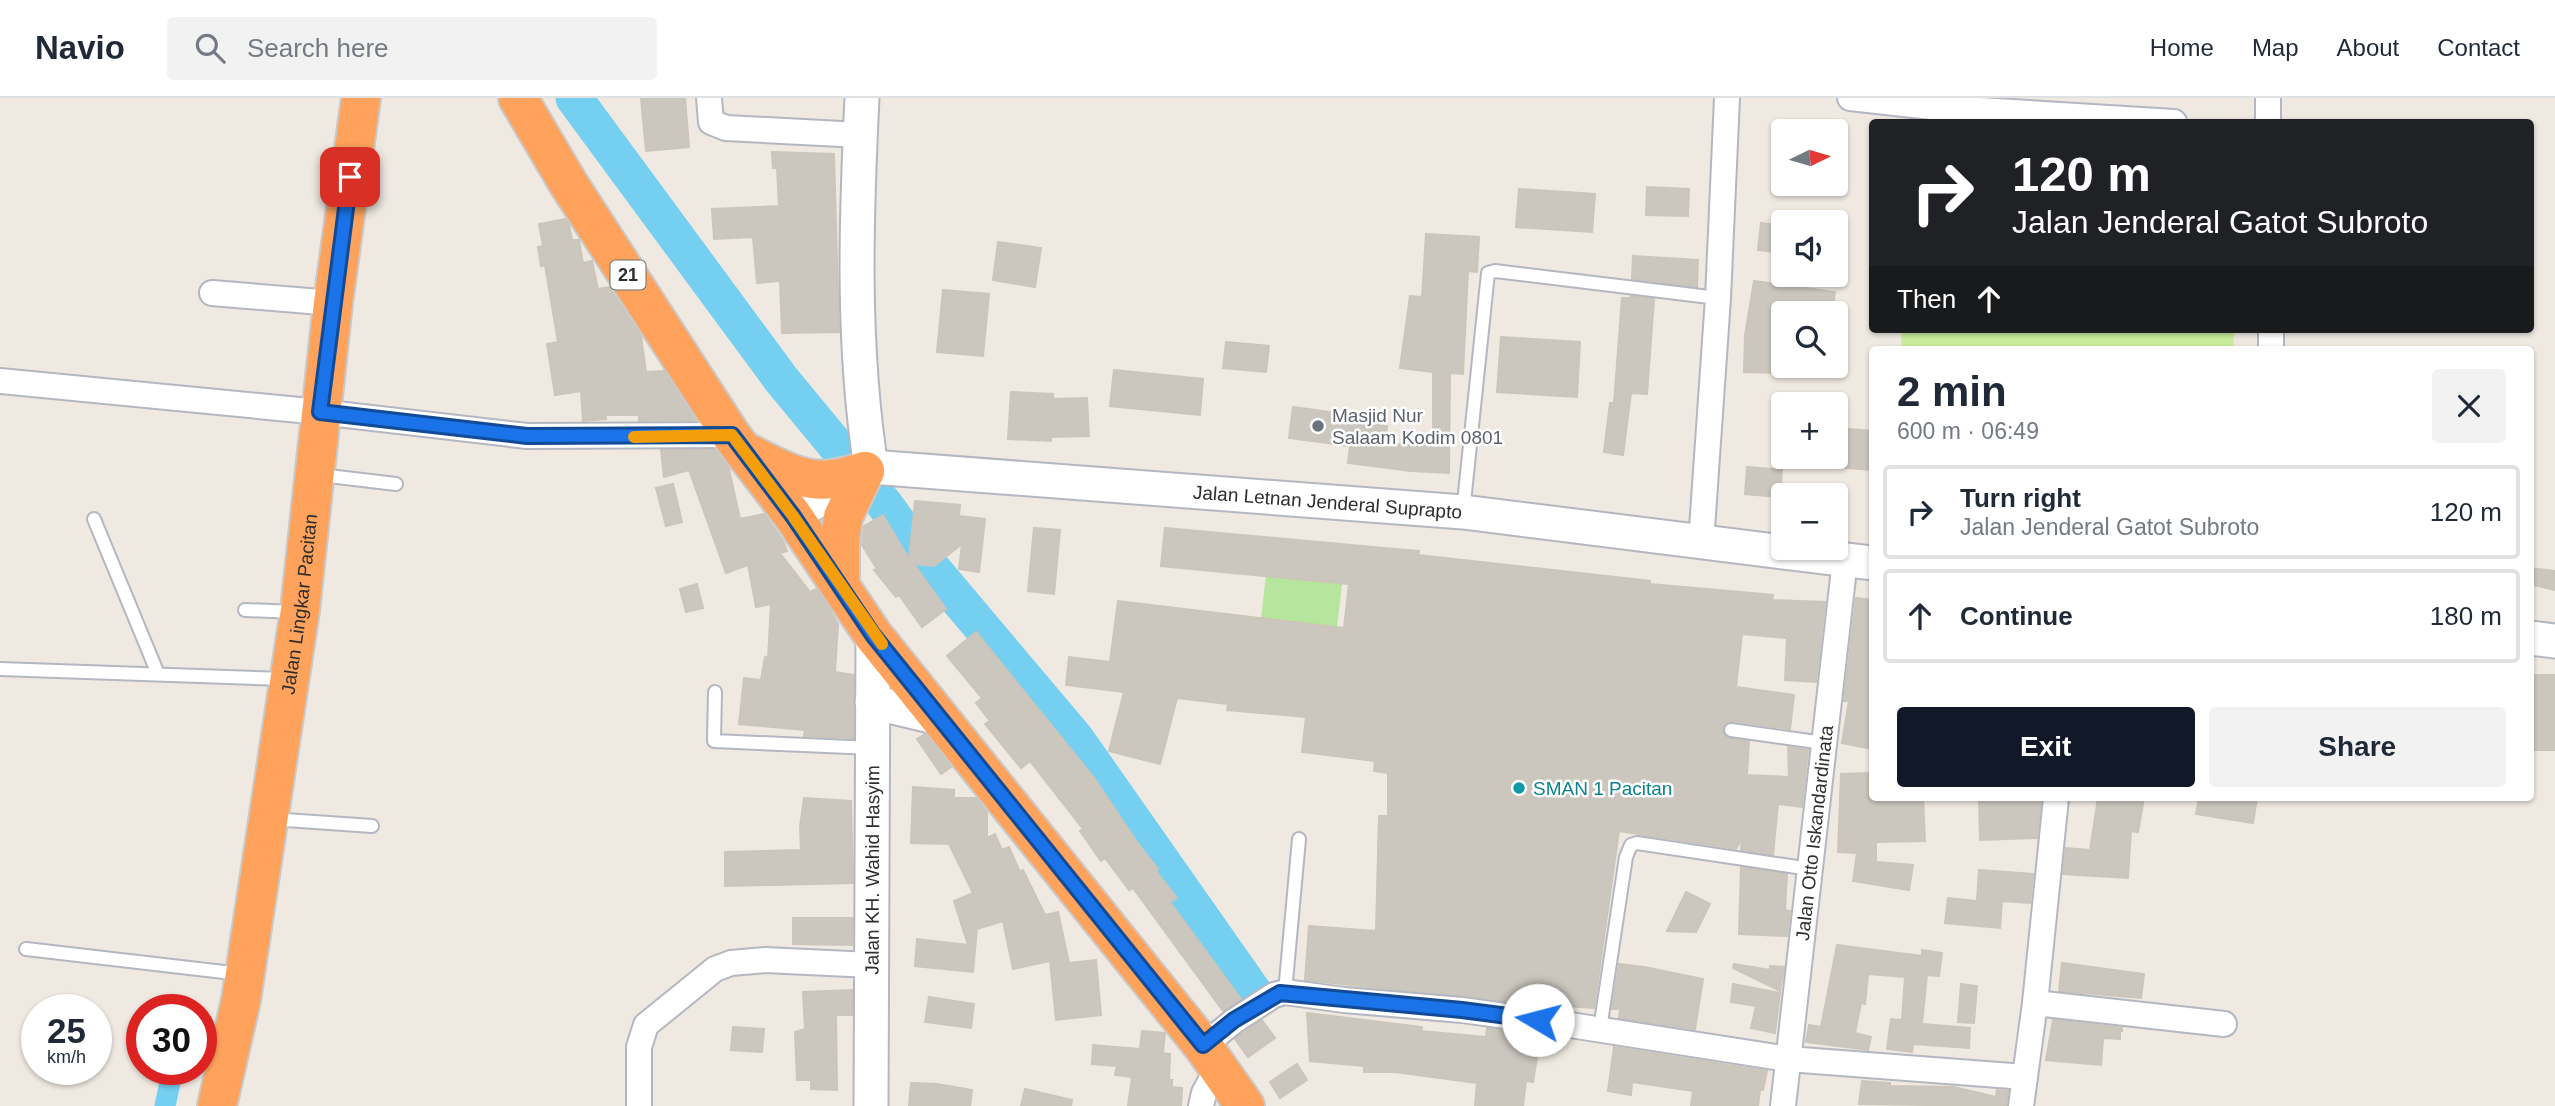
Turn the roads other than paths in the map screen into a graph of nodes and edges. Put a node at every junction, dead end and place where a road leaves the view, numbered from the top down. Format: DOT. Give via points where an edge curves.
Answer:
graph roads {
  1 [pos="361,98"];
  2 [pos="518,98"];
  3 [pos="709,98"];
  4 [pos="862,98"];
  5 [pos="1727,98"];
  6 [pos="1850,98"];
  7 [pos="2268,98"];
  8 [pos="2125,119"];
  9 [pos="2268,119"];
  10 [pos="860,135"];
  11 [pos="212,293"];
  12 [pos="1718,298"];
  13 [pos="333,303"];
  14 [pos="0,381"];
  15 [pos="320,412"];
  16 [pos="736,442"];
  17 [pos="314,474"];
  18 [pos="860,475"];
  19 [pos="396,484"];
  20 [pos="1464,505"];
  21 [pos="793,516"];
  22 [pos="94,519"];
  23 [pos="1701,543"];
  24 [pos="1859,561"];
  25 [pos="840,584"];
  26 [pos="245,610"];
  27 [pos="300,612"];
  28 [pos="873,635"];
  29 [pos="2534,638"];
  30 [pos="2555,641"];
  31 [pos="0,669"];
  32 [pos="158,674"];
  33 [pos="289,679"];
  34 [pos="715,692"];
  35 [pos="872,702"];
  36 [pos="943,719"];
  37 [pos="1731,730"];
  38 [pos="1824,743"];
  39 [pos="872,748"];
  40 [pos="2056,801"];
  41 [pos="269,818"];
  42 [pos="372,826"];
  43 [pos="1299,839"];
  44 [pos="1810,869"];
  45 [pos="26,949"];
  46 [pos="871,965"];
  47 [pos="245,974"];
  48 [pos="1280,994"];
  49 [pos="2035,1003"];
  50 [pos="2224,1024"];
  51 [pos="1600,1029"];
  52 [pos="1210,1057"];
  53 [pos="1788,1059"];
  54 [pos="2025,1077"];
  55 [pos="217,1106"];
  56 [pos="639,1106"];
  57 [pos="871,1106"];
  58 [pos="1201,1106"];
  59 [pos="1245,1106"];
  60 [pos="1783,1106"];
  61 [pos="2021,1106"];
  1 -- 13 [label="highway, Jalan Lingkar Pacitan"];
  2 -- 16 [label="highway, 21"];
  3 -- 10 [label="street" via="711,122 726,128"];
  4 -- 10 [label="main road"];
  5 -- 12 [label="street"];
  6 -- 8 [label="street"];
  7 -- 9 [label="street"];
  10 -- 18 [label="main road"];
  11 -- 13 [label="street"];
  12 -- 20 [label="lane" via="1488,273"];
  12 -- 23 [label="street"];
  13 -- 15 [label="highway, Jalan Lingkar Pacitan"];
  14 -- 15 [label="street"];
  15 -- 16 [label="street" via="527,436"];
  15 -- 17 [label="highway, Jalan Lingkar Pacitan"];
  16 -- 18 [label="highway" via="778,468 809,477 830,480"];
  16 -- 21 [label="highway, 21"];
  17 -- 19 [label="lane"];
  17 -- 27 [label="highway, Jalan Lingkar Pacitan"];
  18 -- 20 [label="main road, Jalan Letnan Jenderal Suprapto"];
  18 -- 21 [label="main road"];
  18 -- 25 [label="highway" via="843,517"];
  20 -- 23 [label="main road, Jalan Letnan Jenderal Suprapto"];
  21 -- 25 [label="highway, 21"];
  22 -- 32 [label="lane"];
  23 -- 24 [label="main road, Jalan Letnan Jenderal Suprapto"];
  24 -- 38 [label="street, Jalan Otto Iskandardinata"];
  25 -- 28 [label="highway, 21"];
  26 -- 27 [label="lane"];
  27 -- 33 [label="highway, Jalan Lingkar Pacitan"];
  28 -- 35 [label="main road, Jalan KH. Wahid Hasyim"];
  28 -- 36 [label="highway, 21"];
  29 -- 30 [label="main road"];
  31 -- 32 [label="lane"];
  32 -- 33 [label="lane"];
  33 -- 41 [label="highway, Jalan Lingkar Pacitan"];
  34 -- 39 [label="lane" via="714,741"];
  35 -- 36 [label="main road"];
  35 -- 39 [label="main road, Jalan KH. Wahid Hasyim"];
  36 -- 52 [label="highway, 21"];
  37 -- 38 [label="lane"];
  38 -- 44 [label="street, Jalan Otto Iskandardinata"];
  39 -- 46 [label="main road, Jalan KH. Wahid Hasyim"];
  40 -- 49 [label="street"];
  41 -- 42 [label="lane"];
  41 -- 47 [label="highway, Jalan Lingkar Pacitan"];
  43 -- 48 [label="lane"];
  44 -- 51 [label="lane" via="1631,845"];
  44 -- 53 [label="street, Jalan Otto Iskandardinata"];
  45 -- 47 [label="lane"];
  46 -- 56 [label="street" via="765,960 715,969 646,1025 639,1047"];
  46 -- 57 [label="main road, Jalan KH. Wahid Hasyim"];
  47 -- 55 [label="highway, Jalan Lingkar Pacitan"];
  48 -- 51 [label="street" via="1462,1010"];
  48 -- 52 [label="street" via="1234,1020"];
  49 -- 50 [label="street"];
  49 -- 54 [label="street"];
  51 -- 53 [label="street"];
  52 -- 58 [label="street"];
  52 -- 59 [label="highway, 21"];
  53 -- 54 [label="street"];
  53 -- 60 [label="street, Jalan Otto Iskandardinata"];
  54 -- 61 [label="street"];
}
